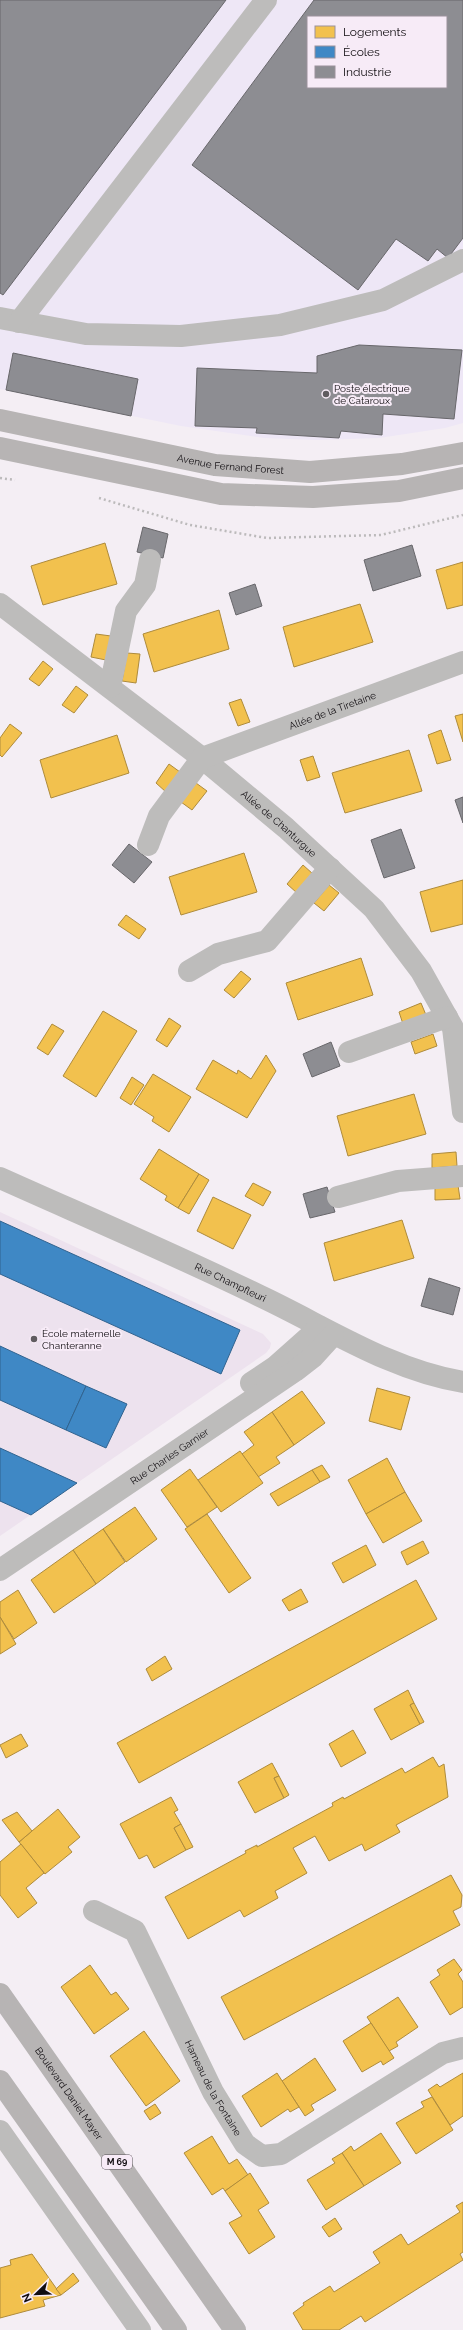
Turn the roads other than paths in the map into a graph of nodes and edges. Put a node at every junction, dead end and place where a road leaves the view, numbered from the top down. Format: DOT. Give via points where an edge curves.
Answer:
graph roads {
  1 [pos="266,0"];
  2 [pos="463,260"];
  3 [pos="9,320"];
  4 [pos="0,420"];
  5 [pos="0,448"];
  6 [pos="463,453"];
  7 [pos="463,478"];
  8 [pos="150,560"];
  9 [pos="0,604"];
  10 [pos="463,662"];
  11 [pos="110,687"];
  12 [pos="202,758"];
  13 [pos="148,845"];
  14 [pos="330,868"];
  15 [pos="189,971"];
  16 [pos="454,1024"];
  17 [pos="349,1052"];
  18 [pos="463,1112"];
  19 [pos="463,1176"];
  20 [pos="0,1178"];
  21 [pos="338,1197"];
  22 [pos="326,1331"];
  23 [pos="463,1382"];
  24 [pos="0,1554"];
  25 [pos="0,1570"];
  26 [pos="94,1911"];
  27 [pos="0,1994"];
  28 [pos="463,2048"];
  29 [pos="0,2081"];
  30 [pos="0,2131"];
  31 [pos="140,2330"];
  32 [pos="176,2330"];
  33 [pos="235,2330"];
  1 -- 3 [label="street"];
  2 -- 3 [label="street" via="383,300 280,325 182,336 86,334"];
  4 -- 6 [label="main road, Avenue Fernand Forest" via="223,466 310,472 402,464"];
  5 -- 7 [label="main road" via="221,494 313,497 399,491"];
  8 -- 11 [label="street" via="146,585 126,611"];
  9 -- 11 [label="street, Allée de Chanturgue"];
  10 -- 12 [label="street, Allée de la Tiretaine"];
  11 -- 12 [label="street, Allée de Chanturgue"];
  12 -- 13 [label="street" via="159,816"];
  12 -- 14 [label="street, Allée de Chanturgue"];
  14 -- 15 [label="street" via="267,941 218,954"];
  14 -- 16 [label="street, Allée de Chanturgue" via="374,909 421,971"];
  16 -- 17 [label="street"];
  16 -- 18 [label="street, Allée de Chanturgue"];
  19 -- 21 [label="street" via="398,1181"];
  20 -- 22 [label="street, Rue Champfleuri" via="228,1280"];
  22 -- 23 [label="street, Rue Champfleuri" via="391,1360"];
  22 -- 24 [label="street"];
  22 -- 25 [label="street, Rue Charles Garnier" via="313,1357 295,1371"];
  26 -- 28 [label="street, Hameau de la Fontaine" via="135,1931 212,2092 246,2144 262,2156 281,2154 443,2053"];
  27 -- 33 [label="main road, Boulevard Daniel Mayer / M 69"];
  29 -- 32 [label="main road"];
  30 -- 31 [label="street"];
}
